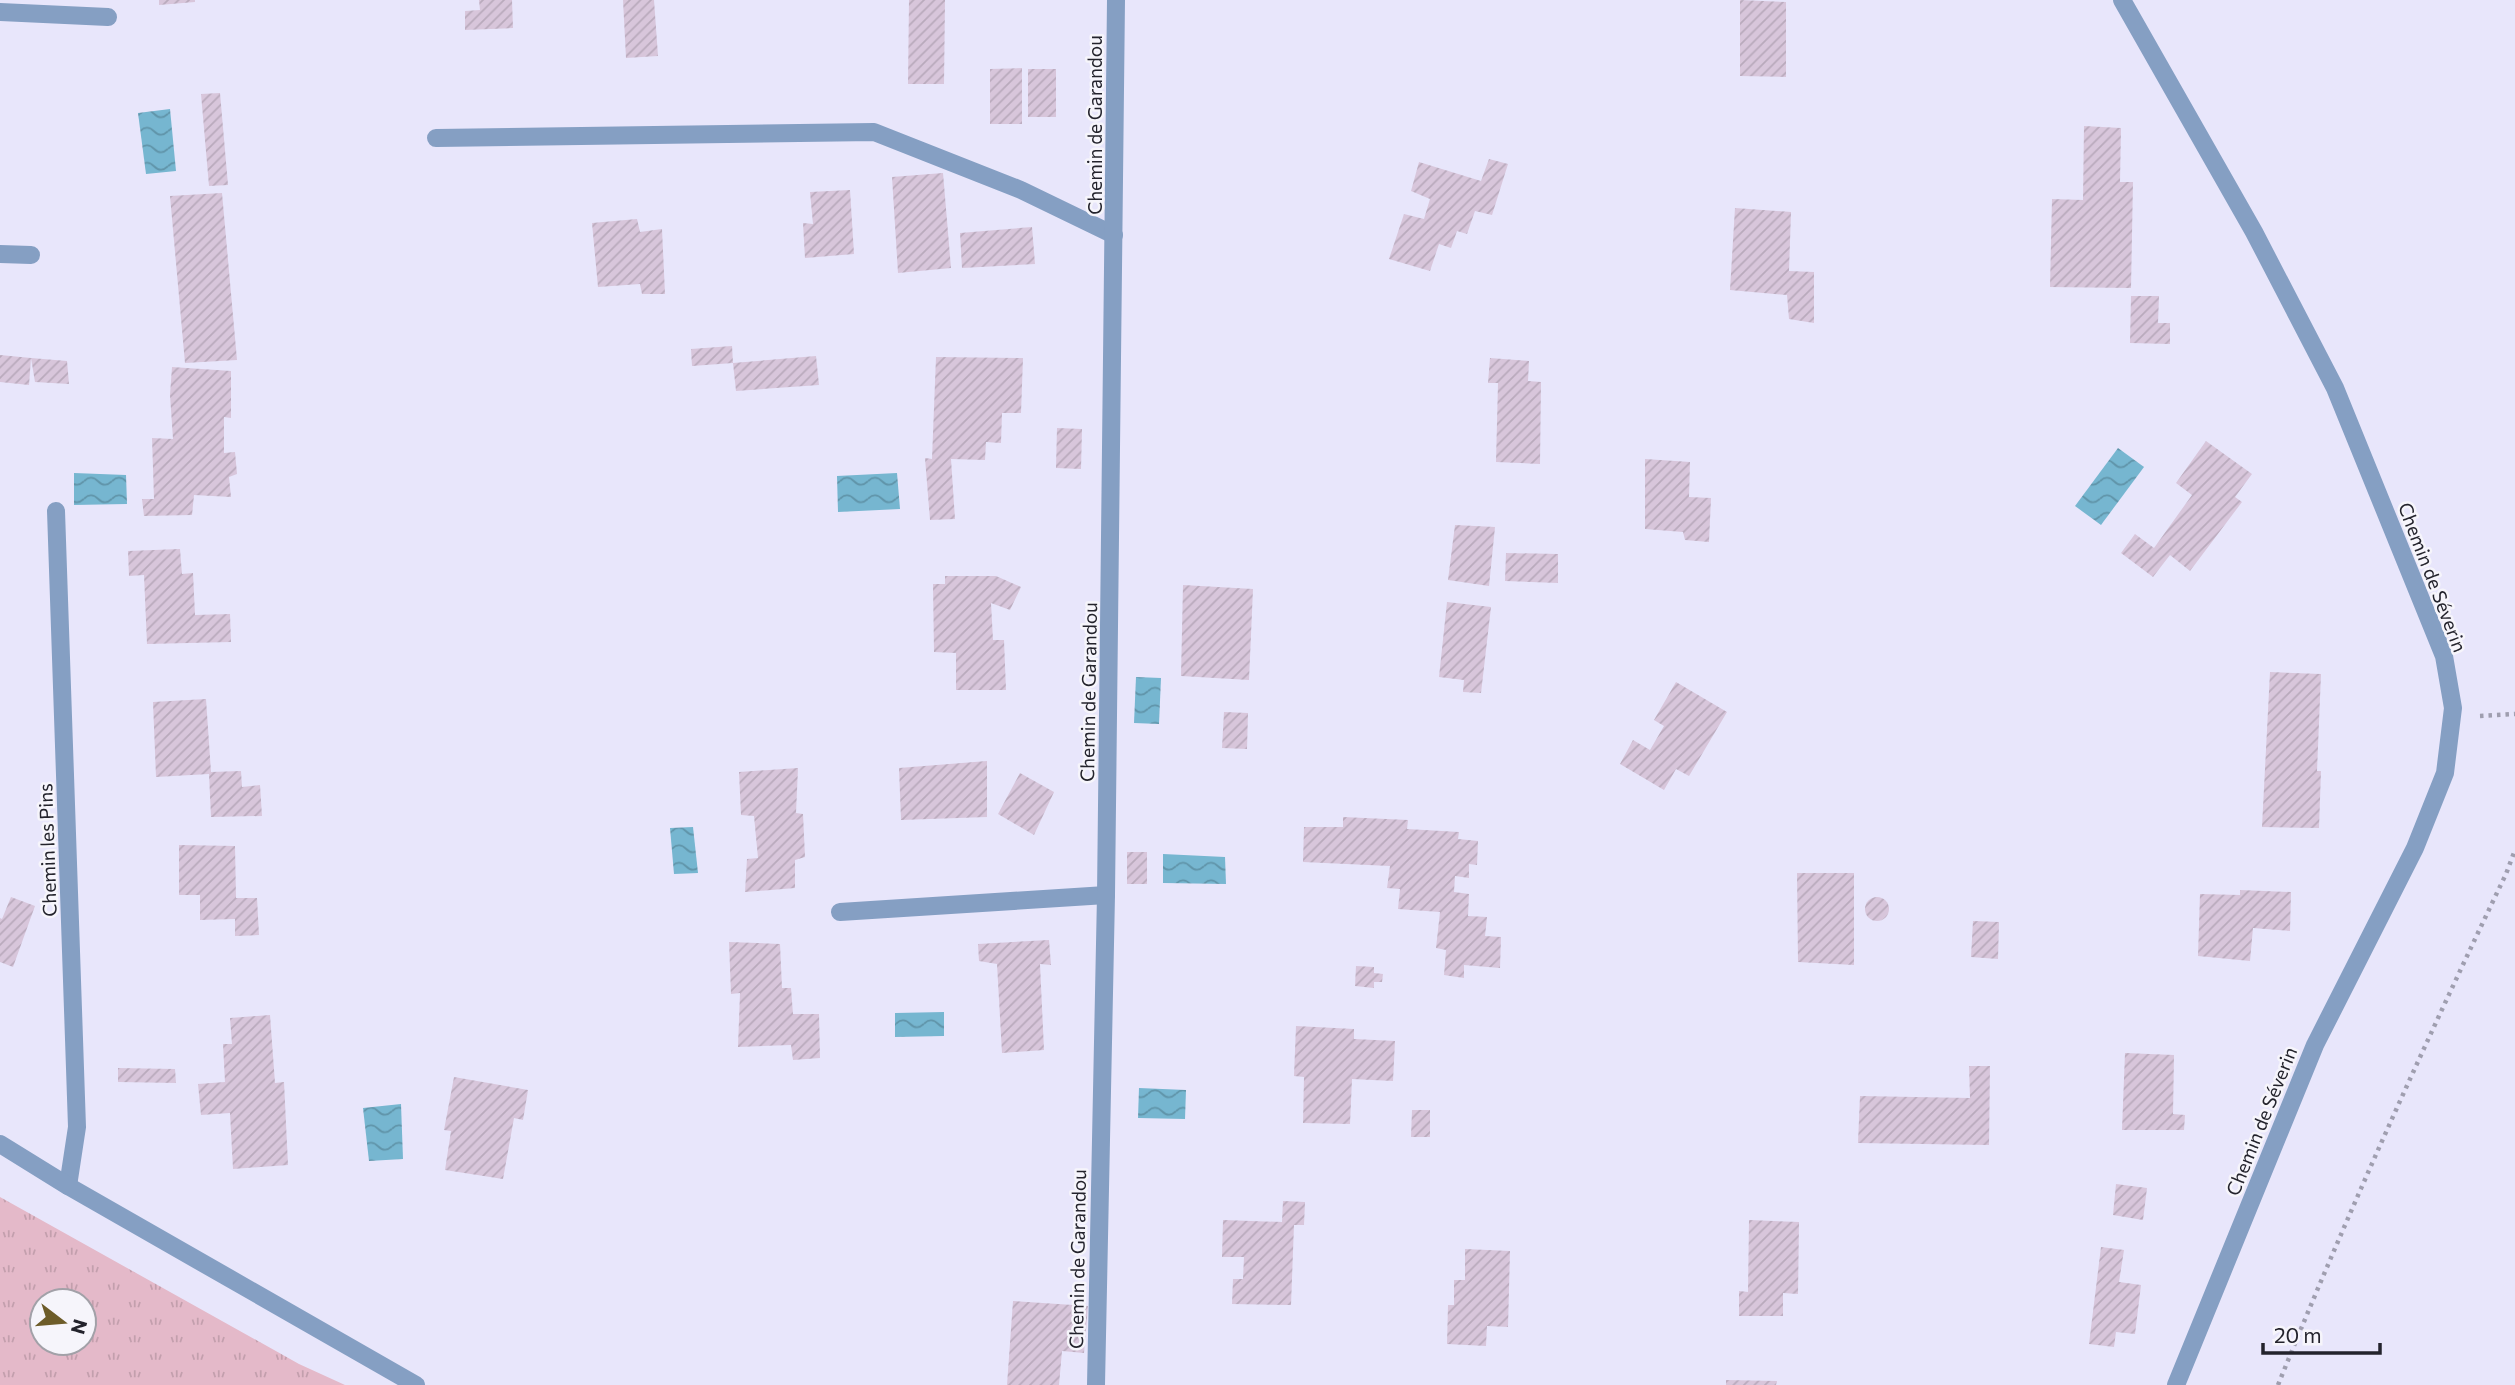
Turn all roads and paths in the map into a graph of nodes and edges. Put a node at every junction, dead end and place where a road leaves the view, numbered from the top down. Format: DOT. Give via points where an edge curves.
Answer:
graph roads {
  1 [pos="1116,0"];
  2 [pos="2122,0"];
  3 [pos="0,12"];
  4 [pos="108,17"];
  5 [pos="436,138"];
  6 [pos="1114,235"];
  7 [pos="0,254"];
  8 [pos="31,255"];
  9 [pos="56,511"];
  10 [pos="2515,850"];
  11 [pos="1107,895"];
  12 [pos="840,912"];
  13 [pos="0,1144"];
  14 [pos="68,1186"];
  15 [pos="415,1385"];
  16 [pos="1096,1385"];
  17 [pos="2176,1385"];
  18 [pos="2278,1385"];
  1 -- 6 [label="street, Chemin de Garandou"];
  2 -- 17 [label="street, Chemin de Séverin" via="2254,232 2335,388 2444,656 2453,708 2445,773 2415,848 2315,1045"];
  3 -- 4 [label="street"];
  5 -- 6 [label="street" via="874,132 1021,190"];
  6 -- 11 [label="street, Chemin de Garandou"];
  7 -- 8 [label="street"];
  9 -- 14 [label="street, Chemin les Pins" via="77,1128"];
  10 -- 18 [label="path" via="2332,1250"];
  11 -- 12 [label="street"];
  11 -- 16 [label="street, Chemin de Garandou"];
  13 -- 14 [label="street"];
  14 -- 15 [label="street"];
}
